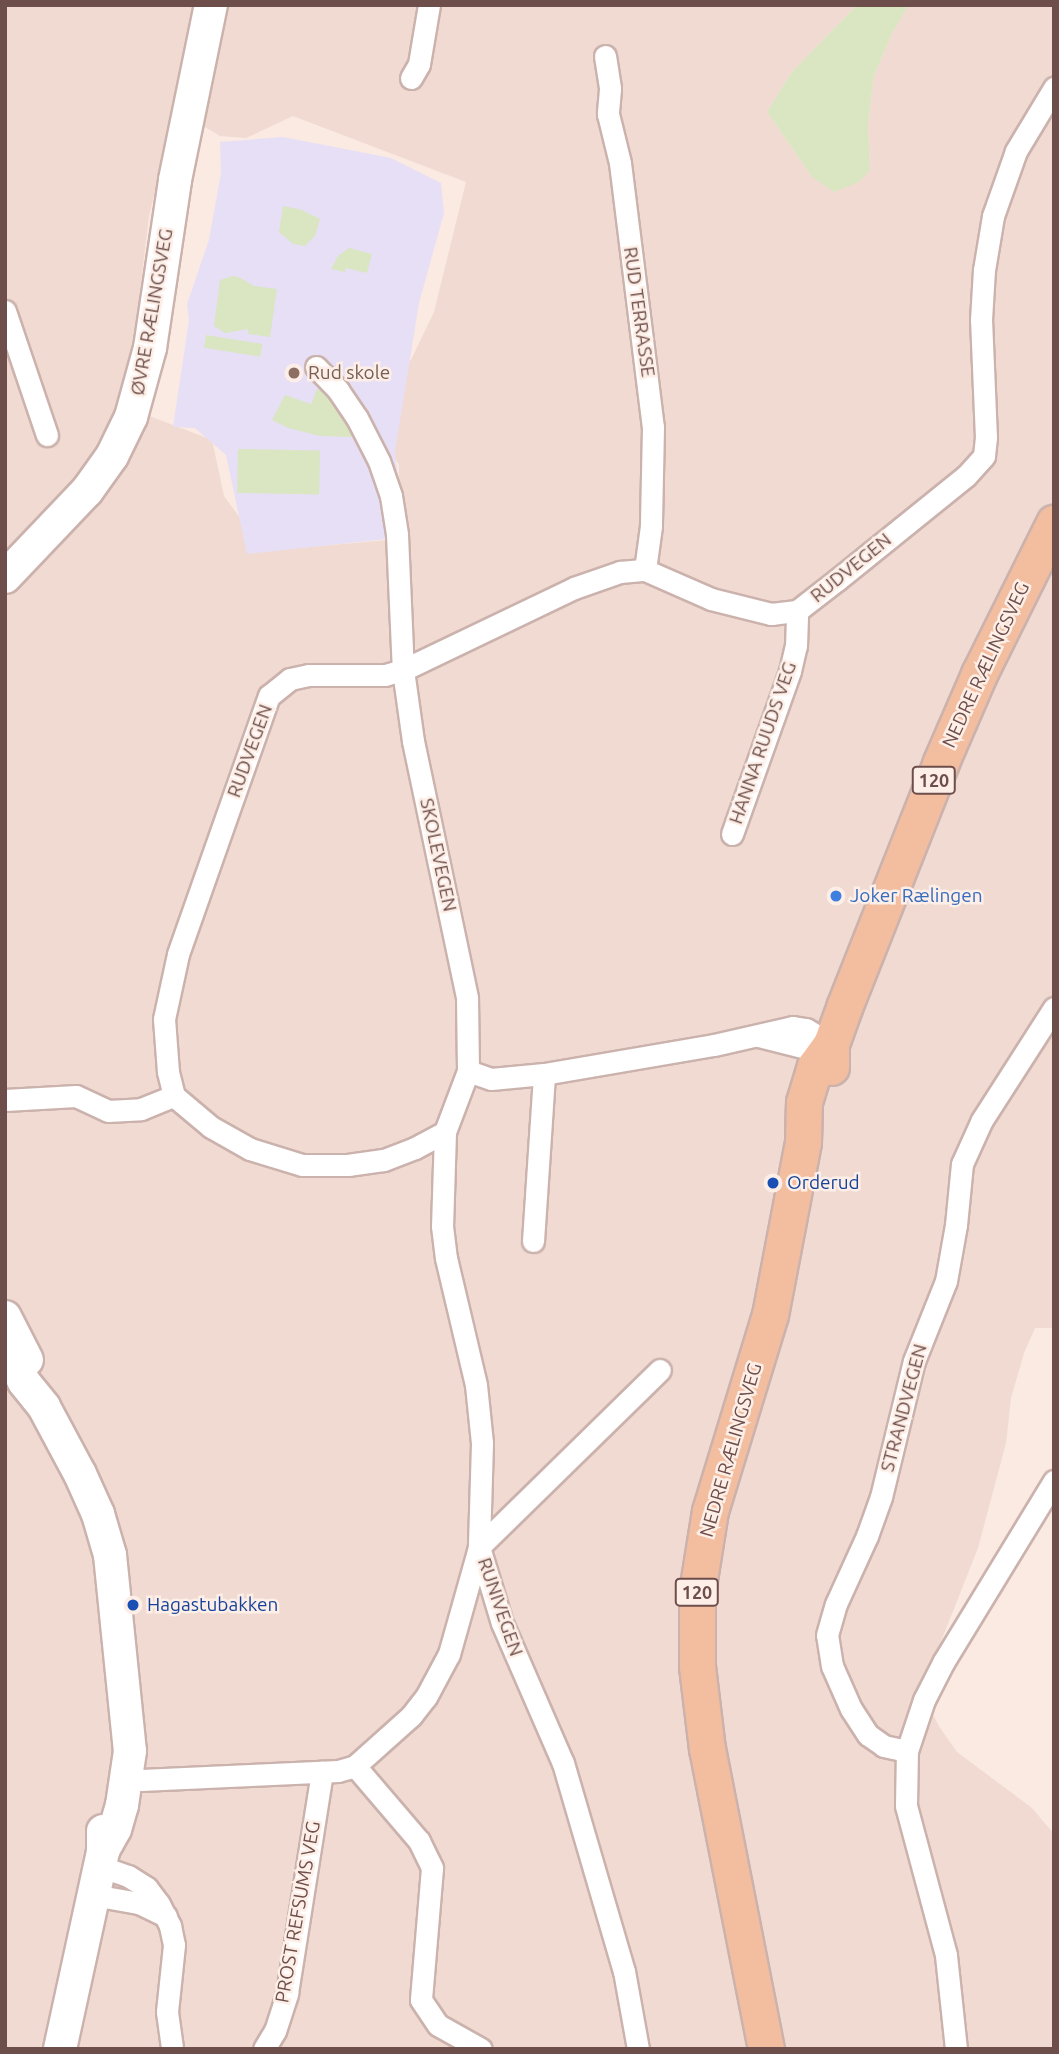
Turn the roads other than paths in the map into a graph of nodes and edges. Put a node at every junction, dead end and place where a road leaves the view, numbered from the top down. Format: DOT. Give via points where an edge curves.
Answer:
graph roads {
  1 [pos="211,5"];
  2 [pos="429,5"];
  3 [pos="605,56"];
  4 [pos="411,78"];
  5 [pos="1054,89"];
  6 [pos="5,311"];
  7 [pos="316,367"];
  8 [pos="47,435"];
  9 [pos="1054,523"];
  10 [pos="645,570"];
  11 [pos="5,577"];
  12 [pos="797,611"];
  13 [pos="403,670"];
  14 [pos="732,834"];
  15 [pos="1054,1008"];
  16 [pos="831,1044"];
  17 [pos="468,1071"];
  18 [pos="544,1074"];
  19 [pos="174,1096"];
  20 [pos="5,1100"];
  21 [pos="444,1132"];
  22 [pos="533,1241"];
  23 [pos="5,1317"];
  24 [pos="5,1344"];
  25 [pos="660,1370"];
  26 [pos="44,1407"];
  27 [pos="1054,1481"];
  28 [pos="479,1547"];
  29 [pos="907,1751"];
  30 [pos="355,1766"];
  31 [pos="322,1772"];
  32 [pos="141,1780"];
  33 [pos="98,1871"];
  34 [pos="166,1916"];
  35 [pos="60,2049"];
  36 [pos="172,2049"];
  37 [pos="264,2049"];
  38 [pos="481,2049"];
  39 [pos="638,2049"];
  40 [pos="766,2049"];
  41 [pos="956,2049"];
  1 -- 11 [label="main road, ØVRE RÆLINGSVEG" via="175,180 150,348 131,417 112,456 86,491"];
  2 -- 4 [label="street" via="419,64"];
  3 -- 10 [label="street, RUD TERRASSE" via="608,114 620,163 653,427 651,526"];
  5 -- 12 [label="street, RUDVEGEN" via="1016,151 993,216 981,320 984,456 966,477"];
  6 -- 8 [label="street"];
  7 -- 13 [label="street, SKOLEVEGEN" via="357,418 379,461 390,496 397,535"];
  9 -- 16 [label="main road, NEDRE RÆLINGSVEG / 120" via="956,727"];
  10 -- 12 [label="street, RUDVEGEN" via="744,610"];
  10 -- 13 [label="street, RUDVEGEN" via="620,572 587,583"];
  12 -- 14 [label="street, HANNA RUUDS VEG" via="790,671"];
  13 -- 17 [label="street, SKOLEVEGEN" via="413,741 467,998"];
  13 -- 19 [label="street, RUDVEGEN" via="385,675 309,675 290,679 269,696 178,954 164,1019 167,1072"];
  15 -- 29 [label="street, STRANDVEGEN" via="982,1120 962,1164 946,1281 914,1360 881,1497 827,1635 832,1666 868,1735 884,1746"];
  16 -- 18 [label="street" via="806,1048 759,1036"];
  16 -- 40 [label="main road, NEDRE RÆLINGSVEG / 120" via="822,1053 804,1102 803,1142 765,1335 710,1511 696,1628 706,1749"];
  17 -- 18 [label="street" via="491,1079"];
  17 -- 21 [label="street, RUNIVEGEN"];
  18 -- 22 [label="street"];
  19 -- 20 [label="street" via="141,1109 108,1111 76,1096"];
  19 -- 21 [label="street" via="211,1127 250,1149 302,1165 383,1160"];
  21 -- 28 [label="street, RUNIVEGEN" via="442,1226 477,1385 482,1443"];
  23 -- 26 [label="main road" via="35,1376"];
  24 -- 26 [label="main road" via="24,1382"];
  25 -- 28 [label="street"];
  26 -- 33 [label="main road" via="85,1484 104,1533 119,1622 125,1716"];
  27 -- 29 [label="street" via="944,1661 923,1700"];
  28 -- 30 [label="street" via="449,1654 426,1697"];
  28 -- 39 [label="street, RUNIVEGEN" via="502,1623 563,1763 578,1810 624,1971"];
  29 -- 41 [label="street" via="906,1806 946,1955"];
  30 -- 31 [label="street"];
  30 -- 38 [label="street" via="419,1841 432,1868 421,2000 438,2025"];
  31 -- 32 [label="street"];
  31 -- 37 [label="street, PROST REFSUMS VEG" via="286,1993 275,2031"];
  33 -- 34 [label="street" via="139,1903"];
  33 -- 34 [label="street" via="138,1881 154,1895"];
  33 -- 35 [label="main road"];
  34 -- 36 [label="street" via="174,1945 167,2012"];
}
